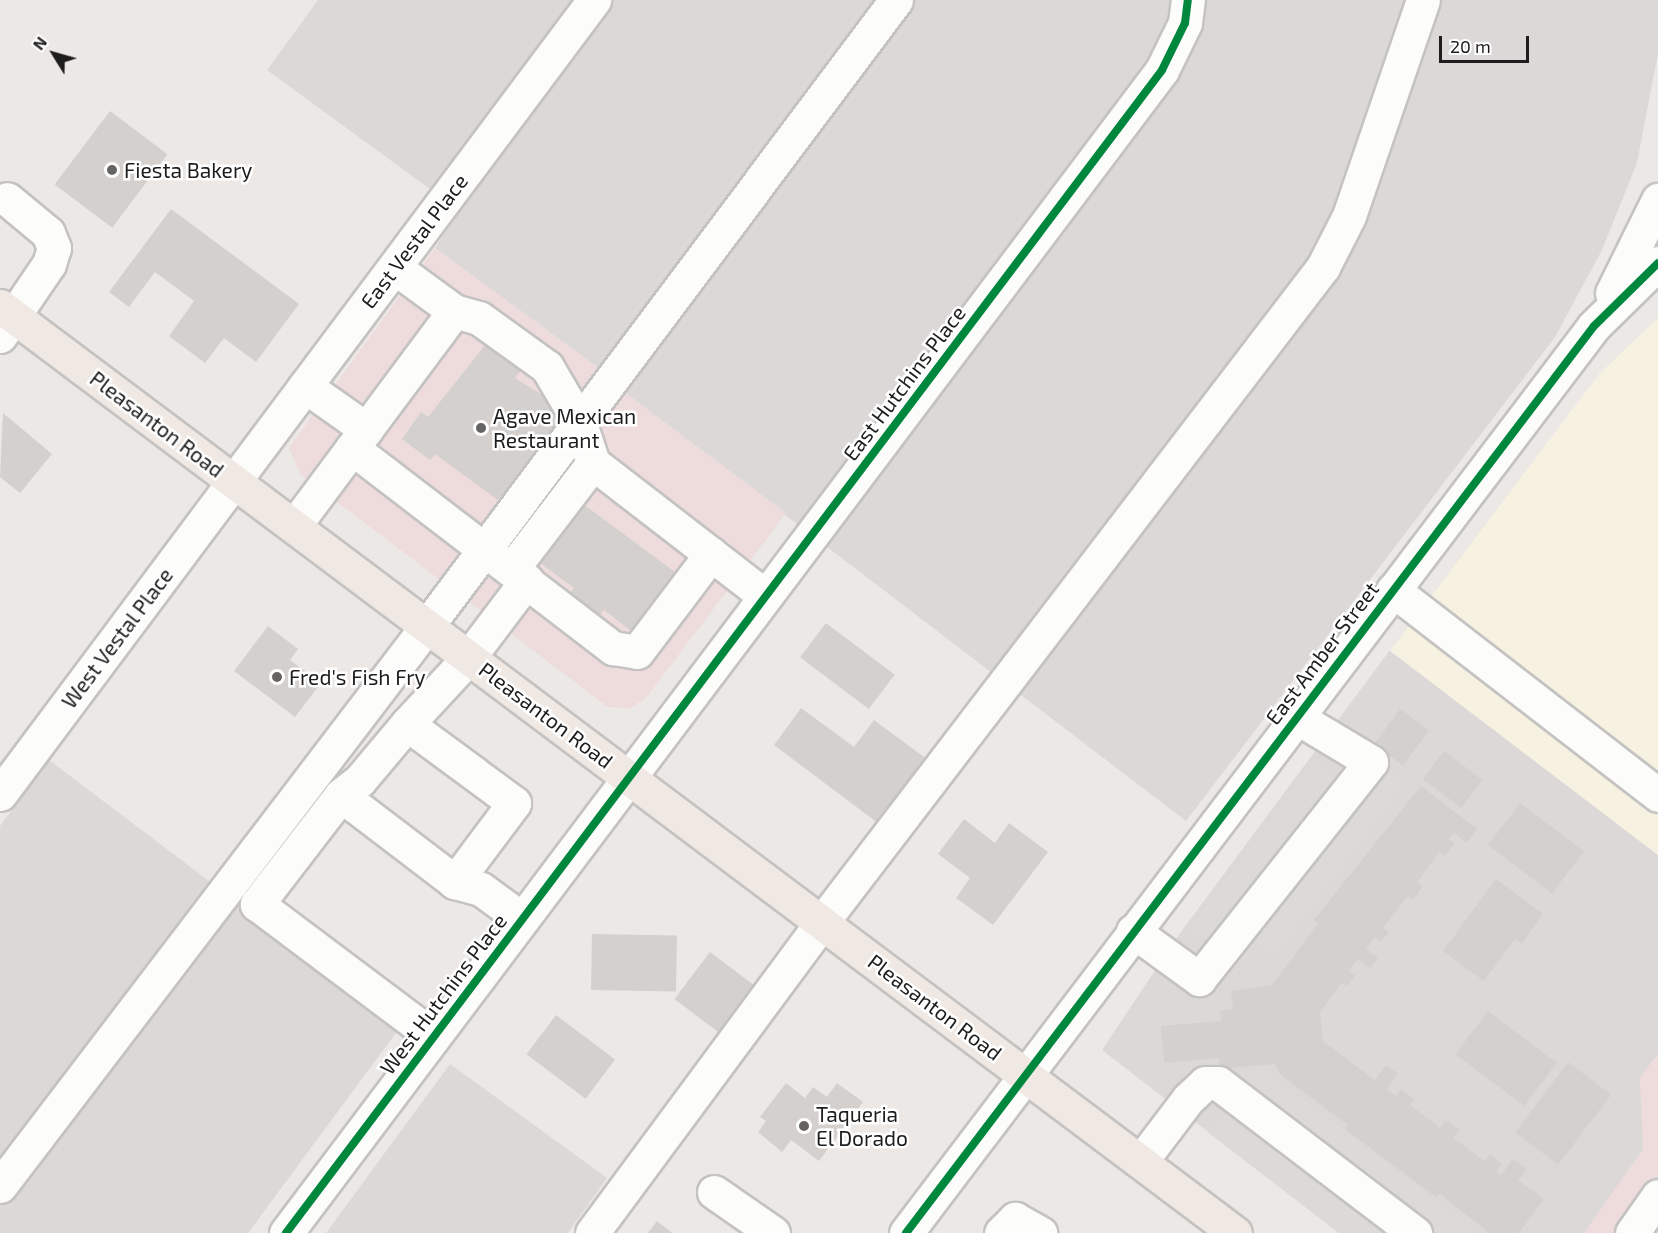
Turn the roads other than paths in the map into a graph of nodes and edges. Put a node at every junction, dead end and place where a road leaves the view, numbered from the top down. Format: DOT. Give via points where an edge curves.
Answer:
graph roads {
  1 [pos="594,0"];
  2 [pos="897,0"];
  3 [pos="1188,0"];
  4 [pos="1423,0"];
  5 [pos="1658,200"];
  6 [pos="2,205"];
  7 [pos="1658,263"];
  8 [pos="394,267"];
  9 [pos="454,311"];
  10 [pos="5,320"];
  11 [pos="1594,326"];
  12 [pos="305,386"];
  13 [pos="580,423"];
  14 [pos="359,439"];
  15 [pos="594,463"];
  16 [pos="234,481"];
  17 [pos="294,526"];
  18 [pos="486,548"];
  19 [pos="711,554"];
  20 [pos="520,574"];
  21 [pos="1393,590"];
  22 [pos="765,596"];
  23 [pos="427,626"];
  24 [pos="469,657"];
  25 [pos="1296,717"];
  26 [pos="407,724"];
  27 [pos="629,777"];
  28 [pos="0,794"];
  29 [pos="340,795"];
  30 [pos="1658,795"];
  31 [pos="455,882"];
  32 [pos="522,919"];
  33 [pos="822,922"];
  34 [pos="1133,931"];
  35 [pos="434,1037"];
  36 [pos="1025,1074"];
  37 [pos="1141,1161"];
  38 [pos="0,1186"];
  39 [pos="714,1192"];
  40 [pos="1658,1196"];
  41 [pos="286,1233"];
  42 [pos="592,1233"];
  43 [pos="772,1233"];
  44 [pos="906,1233"];
  45 [pos="1001,1233"];
  46 [pos="1040,1233"];
  47 [pos="1235,1233"];
  48 [pos="1415,1233"];
  49 [pos="1632,1233"];
  1 -- 8 [label="street, East Vestal Place"];
  2 -- 13 [label="street"];
  3 -- 22 [label="street, East Hutchins Place" via="1185,23 1162,69"];
  4 -- 33 [label="street" via="1349,216 1323,267"];
  5 -- 11 [label="street, East Amber Street" via="1635,252"];
  6 -- 10 [label="street" via="48,233 54,248 49,264"];
  7 -- 11 [label="street, East Amber Street"];
  8 -- 9 [label="street"];
  8 -- 12 [label="street, East Vestal Place"];
  9 -- 13 [label="street" via="479,318 547,367"];
  9 -- 14 [label="street"];
  10 -- 16 [label="main road, Pleasanton Road"];
  11 -- 21 [label="street, East Amber Street"];
  12 -- 14 [label="street"];
  12 -- 16 [label="street, East Vestal Place"];
  13 -- 15 [label="street"];
  13 -- 18 [label="street"];
  14 -- 17 [label="street"];
  14 -- 18 [label="street"];
  15 -- 19 [label="street"];
  15 -- 20 [label="street"];
  16 -- 17 [label="main road, Pleasanton Road"];
  16 -- 28 [label="street, West Vestal Place"];
  17 -- 23 [label="main road, Pleasanton Road"];
  18 -- 20 [label="street"];
  18 -- 23 [label="street"];
  19 -- 20 [label="street" via="637,652 613,648"];
  19 -- 22 [label="street"];
  20 -- 24 [label="street"];
  21 -- 25 [label="street, East Amber Street"];
  21 -- 30 [label="street"];
  22 -- 27 [label="street, East Hutchins Place"];
  23 -- 24 [label="main road, Pleasanton Road"];
  23 -- 38 [label="street"];
  24 -- 26 [label="street"];
  24 -- 27 [label="main road, Pleasanton Road"];
  25 -- 34 [label="street, East Amber Street"];
  25 -- 34 [label="street" via="1371,762 1199,979"];
  26 -- 29 [label="street" via="360,780"];
  26 -- 31 [label="street" via="514,803"];
  27 -- 32 [label="street, West Hutchins Place"];
  27 -- 33 [label="main road, Pleasanton Road"];
  29 -- 31 [label="street"];
  29 -- 35 [label="street" via="256,904"];
  31 -- 32 [label="street" via="481,889"];
  32 -- 35 [label="street, West Hutchins Place"];
  33 -- 36 [label="main road, Pleasanton Road"];
  33 -- 42 [label="street"];
  34 -- 36 [label="street, East Amber Street"];
  35 -- 41 [label="street, West Hutchins Place"];
  36 -- 37 [label="main road, Pleasanton Road"];
  36 -- 44 [label="street, East Amber Street"];
  37 -- 47 [label="main road, Pleasanton Road"];
  37 -- 48 [label="street" via="1188,1099 1205,1083 1218,1083"];
  39 -- 43 [label="street"];
  40 -- 49 [label="street"];
  45 -- 46 [label="street" via="1014,1219"];
}
